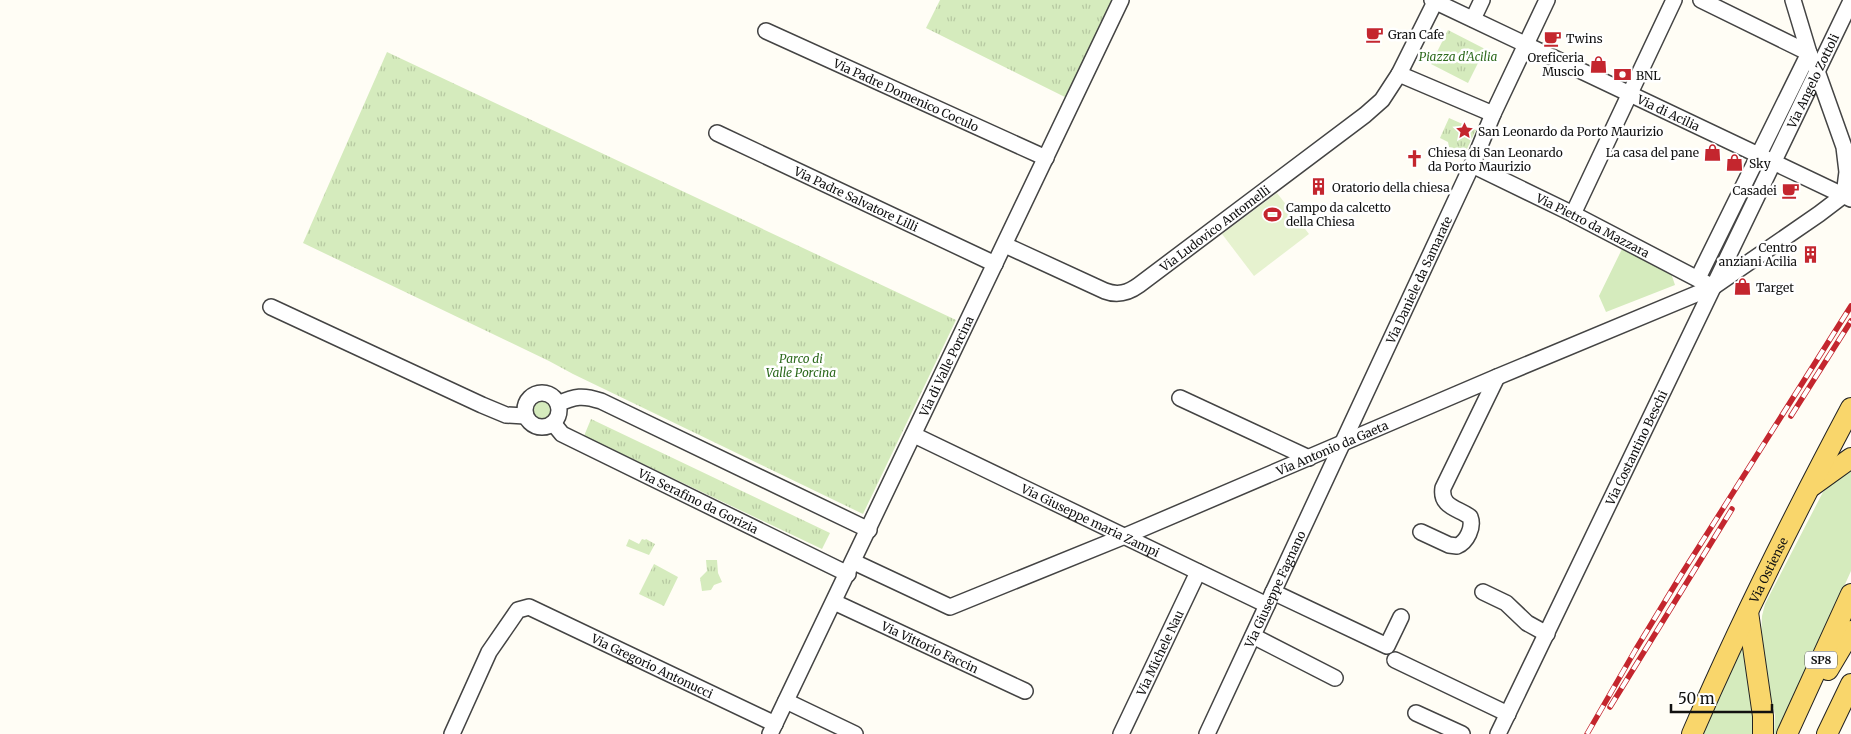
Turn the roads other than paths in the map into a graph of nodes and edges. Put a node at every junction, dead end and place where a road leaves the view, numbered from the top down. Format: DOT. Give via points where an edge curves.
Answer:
graph roads {
  1 [pos="1121,0"];
  2 [pos="1482,0"];
  3 [pos="1547,0"];
  4 [pos="1674,0"];
  5 [pos="1701,0"];
  6 [pos="1793,0"];
  7 [pos="1434,1"];
  8 [pos="1851,1"];
  9 [pos="1473,19"];
  10 [pos="766,31"];
  11 [pos="1526,44"];
  12 [pos="1809,53"];
  13 [pos="1818,71"];
  14 [pos="1399,74"];
  15 [pos="1629,93"];
  16 [pos="1493,114"];
  17 [pos="717,133"];
  18 [pos="1759,154"];
  19 [pos="1046,158"];
  20 [pos="1774,162"];
  21 [pos="1472,165"];
  22 [pos="1847,197"];
  23 [pos="1573,214"];
  24 [pos="1005,245"];
  25 [pos="995,264"];
  26 [pos="1698,278"];
  27 [pos="1713,287"];
  28 [pos="271,307"];
  29 [pos="1497,377"];
  30 [pos="1180,398"];
  31 [pos="558,404"];
  32 [pos="1851,408"];
  33 [pos="525,416"];
  34 [pos="553,423"];
  35 [pos="914,435"];
  36 [pos="1343,444"];
  37 [pos="1309,458"];
  38 [pos="1851,458"];
  39 [pos="1807,489"];
  40 [pos="869,530"];
  41 [pos="1421,532"];
  42 [pos="1125,536"];
  43 [pos="851,568"];
  44 [pos="1198,572"];
  45 [pos="1483,592"];
  46 [pos="1851,594"];
  47 [pos="1270,598"];
  48 [pos="834,602"];
  49 [pos="1748,612"];
  50 [pos="1402,617"];
  51 [pos="1851,631"];
  52 [pos="1546,634"];
  53 [pos="1253,636"];
  54 [pos="1395,660"];
  55 [pos="1334,678"];
  56 [pos="1851,684"];
  57 [pos="1025,691"];
  58 [pos="786,701"];
  59 [pos="1416,713"];
  60 [pos="1508,714"];
  61 [pos="773,729"];
  62 [pos="1789,730"];
  63 [pos="452,734"];
  64 [pos="855,734"];
  65 [pos="1121,734"];
  66 [pos="1207,734"];
  67 [pos="1462,734"];
  68 [pos="1498,734"];
  69 [pos="1692,734"];
  70 [pos="1763,734"];
  71 [pos="1827,734"];
  1 -- 19 [label="street, Via di Valle Porcina"];
  2 -- 9 [label="street"];
  3 -- 11 [label="street, Via Daniele da Samarate"];
  4 -- 15 [label="street"];
  5 -- 12 [label="street"];
  6 -- 12 [label="street"];
  7 -- 9 [label="street, Via di Acilia"];
  7 -- 14 [label="street, Via Ludovico Antomelli"];
  8 -- 13 [label="street, Via Angelo Zottoli"];
  9 -- 11 [label="street, Via di Acilia"];
  10 -- 19 [label="street, Via Padre Domenico Coculo"];
  11 -- 15 [label="street, Via di Acilia"];
  11 -- 16 [label="street, Via Daniele da Samarate"];
  12 -- 13 [label="street"];
  12 -- 18 [label="street, Via Angelo Zottoli"];
  13 -- 20 [label="street, Via Angelo Zottoli"];
  13 -- 22 [label="street" via="1844,147"];
  14 -- 16 [label="street"];
  14 -- 24 [label="street, Via Ludovico Antomelli" via="1382,100 1365,115 1127,292 1115,294 1105,291"];
  15 -- 18 [label="street, Via di Acilia"];
  15 -- 23 [label="street"];
  16 -- 21 [label="street, Via Daniele da Samarate"];
  17 -- 25 [label="street, Via Padre Salvatore Lilli"];
  18 -- 20 [label="street, Via di Acilia"];
  18 -- 26 [label="street"];
  19 -- 24 [label="street, Via di Valle Porcina"];
  20 -- 22 [label="street, Via di Acilia"];
  20 -- 27 [label="street, Via Costantino Beschi"];
  21 -- 23 [label="street, Via Pietro da Mazzara"];
  21 -- 36 [label="street, Via Daniele da Samarate"];
  22 -- 27 [label="street, Via Antonio da Gaeta"];
  23 -- 26 [label="street, Via Pietro da Mazzara"];
  24 -- 25 [label="street, Via di Valle Porcina"];
  25 -- 35 [label="street, Via di Valle Porcina"];
  26 -- 27 [label="street, Via Pietro da Mazzara"];
  27 -- 29 [label="street, Via Antonio da Gaeta"];
  27 -- 52 [label="street, Via Costantino Beschi"];
  28 -- 33 [label="street" via="482,405 506,415"];
  29 -- 36 [label="street, Via Antonio da Gaeta"];
  29 -- 41 [label="street" via="1443,488 1442,497 1447,504 1467,514 1472,520 1471,527 1463,542 1456,546"];
  30 -- 37 [label="street"];
  31 -- 33 [label="street" via="550,394 536,393 526,402"];
  31 -- 34 [label="street" via="558,418"];
  31 -- 40 [label="street" via="578,397 601,401"];
  32 -- 39 [label="main road, Via Ostiense"];
  33 -- 34 [label="street" via="534,426"];
  34 -- 43 [label="street, Via Serafino da Gorizia" via="562,434"];
  35 -- 40 [label="street, Via di Valle Porcina"];
  35 -- 42 [label="street, Via Giuseppe maria Zampi"];
  36 -- 37 [label="street, Via Antonio da Gaeta"];
  36 -- 47 [label="street, Via Giuseppe Fagnano"];
  37 -- 42 [label="street, Via Antonio da Gaeta"];
  38 -- 39 [label="main road"];
  39 -- 49 [label="main road, Via Ostiense"];
  40 -- 43 [label="street, Via di Valle Porcina"];
  42 -- 43 [label="street, Via Antonio da Gaeta" via="950,608"];
  42 -- 44 [label="street, Via Giuseppe maria Zampi"];
  43 -- 48 [label="street, Via di Valle Porcina"];
  44 -- 47 [label="street, Via Giuseppe maria Zampi"];
  44 -- 65 [label="street, Via Michele Nau"];
  45 -- 52 [label="street" via="1506,603"];
  46 -- 62 [label="main road, SP8"];
  47 -- 50 [label="street, Via Giuseppe maria Zampi" via="1387,646"];
  47 -- 53 [label="street, Via Giuseppe Fagnano"];
  48 -- 57 [label="street, Via Vittorio Faccin"];
  48 -- 58 [label="street, Via di Valle Porcina"];
  49 -- 69 [label="main road, Via Ostiense"];
  49 -- 70 [label="main road"];
  51 -- 62 [label="main road"];
  52 -- 60 [label="street, Via Costantino Beschi"];
  53 -- 55 [label="street"];
  53 -- 66 [label="street, Via Giuseppe Fagnano"];
  54 -- 60 [label="street"];
  56 -- 71 [label="main road"];
  58 -- 61 [label="street, Via di Valle Porcina"];
  58 -- 64 [label="street"];
  59 -- 67 [label="street"];
  60 -- 68 [label="street, Via Costantino Beschi"];
  61 -- 63 [label="street, Via Gregorio Antonucci" via="528,607 518,610 489,652"];
}
